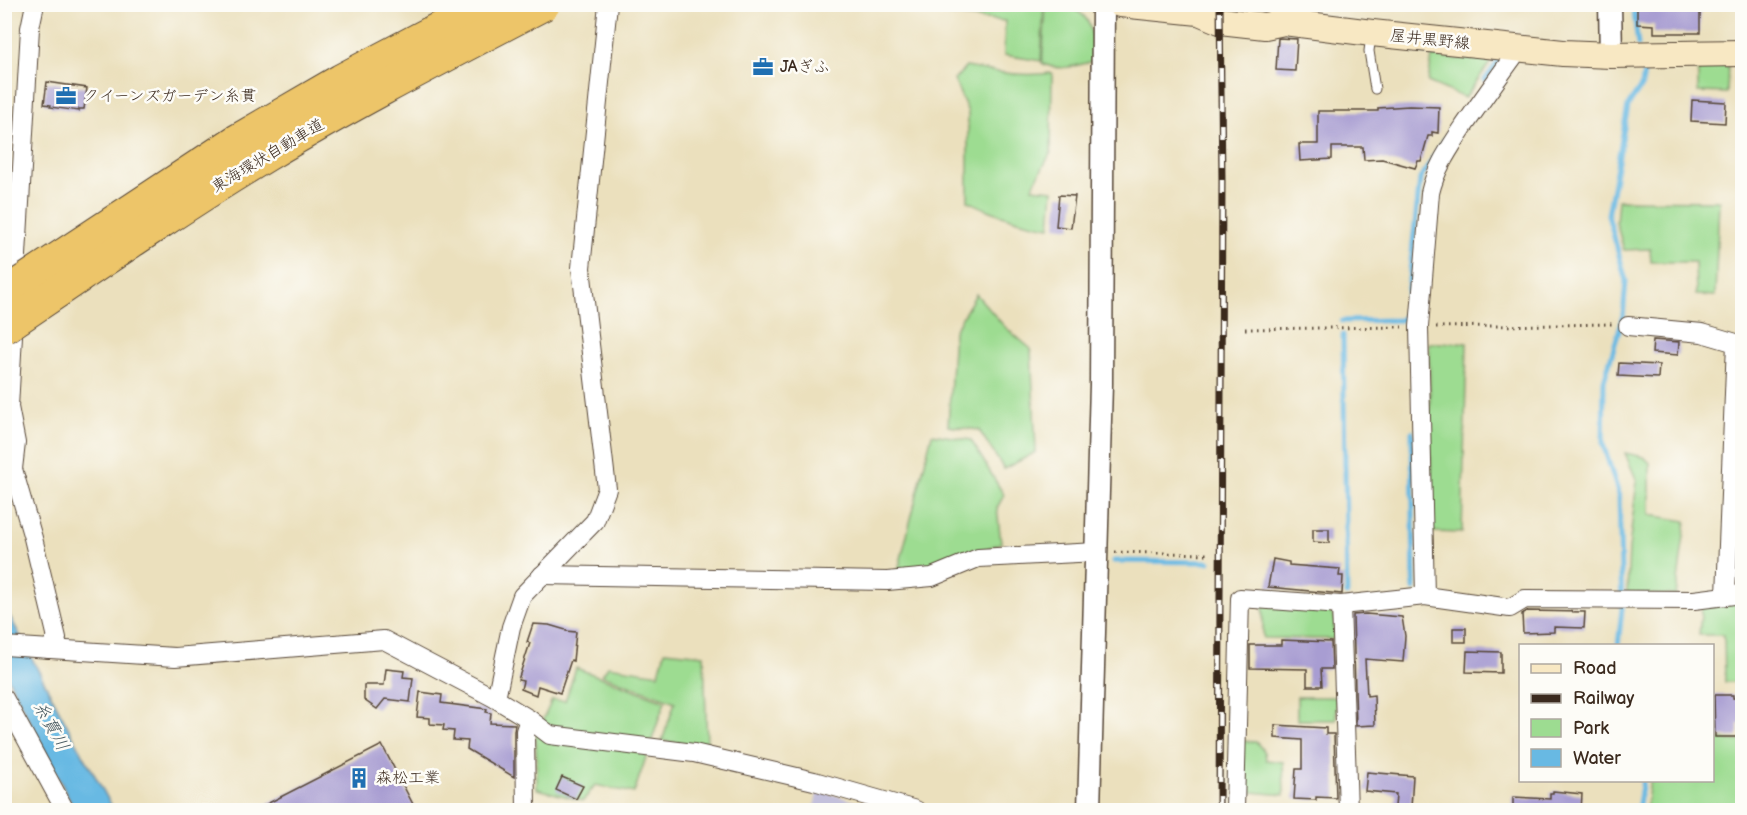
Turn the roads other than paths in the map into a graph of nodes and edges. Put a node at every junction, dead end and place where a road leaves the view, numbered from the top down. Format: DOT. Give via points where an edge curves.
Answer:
graph roads {
  1 [pos="34,4"];
  2 [pos="485,4"];
  3 [pos="544,4"];
  4 [pos="608,4"];
  5 [pos="1103,4"];
  6 [pos="1120,4"];
  7 [pos="1610,4"];
  8 [pos="1372,33"];
  9 [pos="1519,49"];
  10 [pos="1743,53"];
  11 [pos="1611,55"];
  12 [pos="1375,89"];
  13 [pos="4,294"];
  14 [pos="1628,326"];
  15 [pos="4,328"];
  16 [pos="1739,344"];
  17 [pos="1096,552"];
  18 [pos="542,575"];
  19 [pos="1734,594"];
  20 [pos="1425,596"];
  21 [pos="1341,605"];
  22 [pos="4,646"];
  23 [pos="44,649"];
  24 [pos="4,698"];
  25 [pos="496,699"];
  26 [pos="529,719"];
  27 [pos="65,810"];
  28 [pos="526,810"];
  29 [pos="916,810"];
  30 [pos="1089,810"];
  31 [pos="1235,810"];
  32 [pos="1348,810"];
  1 -- 23 [label="street" via="9,407 16,443 14,469 57,638"];
  2 -- 13 [label="highway, 東海環状自動車道, bridge" via="245,135"];
  3 -- 15 [label="highway, 東海環状自動車道, bridge" via="268,155"];
  4 -- 18 [label="street" via="580,267 607,489 595,521"];
  5 -- 17 [label="street"];
  6 -- 8 [label="main road, 屋井黒野線" via="1199,12 1220,21 1265,26 1284,22 1317,31"];
  7 -- 11 [label="street"];
  8 -- 9 [label="main road, 屋井黒野線"];
  8 -- 12 [label="lane" via="1369,51"];
  9 -- 11 [label="main road, 屋井黒野線"];
  9 -- 20 [label="street" via="1443,159 1430,193 1419,327"];
  10 -- 11 [label="main road, 屋井黒野線"];
  14 -- 16 [label="street" via="1702,333"];
  16 -- 19 [label="street"];
  17 -- 18 [label="street" via="978,558 932,577 887,581"];
  17 -- 30 [label="street"];
  18 -- 25 [label="street" via="522,596 511,627"];
  19 -- 20 [label="street" via="1694,600 1525,598 1510,608"];
  20 -- 21 [label="street"];
  21 -- 31 [label="street" via="1240,598"];
  21 -- 32 [label="street"];
  22 -- 23 [label="street"];
  23 -- 25 [label="street" via="175,657 384,640"];
  24 -- 27 [label="street"];
  25 -- 26 [label="street"];
  26 -- 28 [label="street" via="525,731"];
  26 -- 29 [label="street" via="550,735 694,753"];
}
